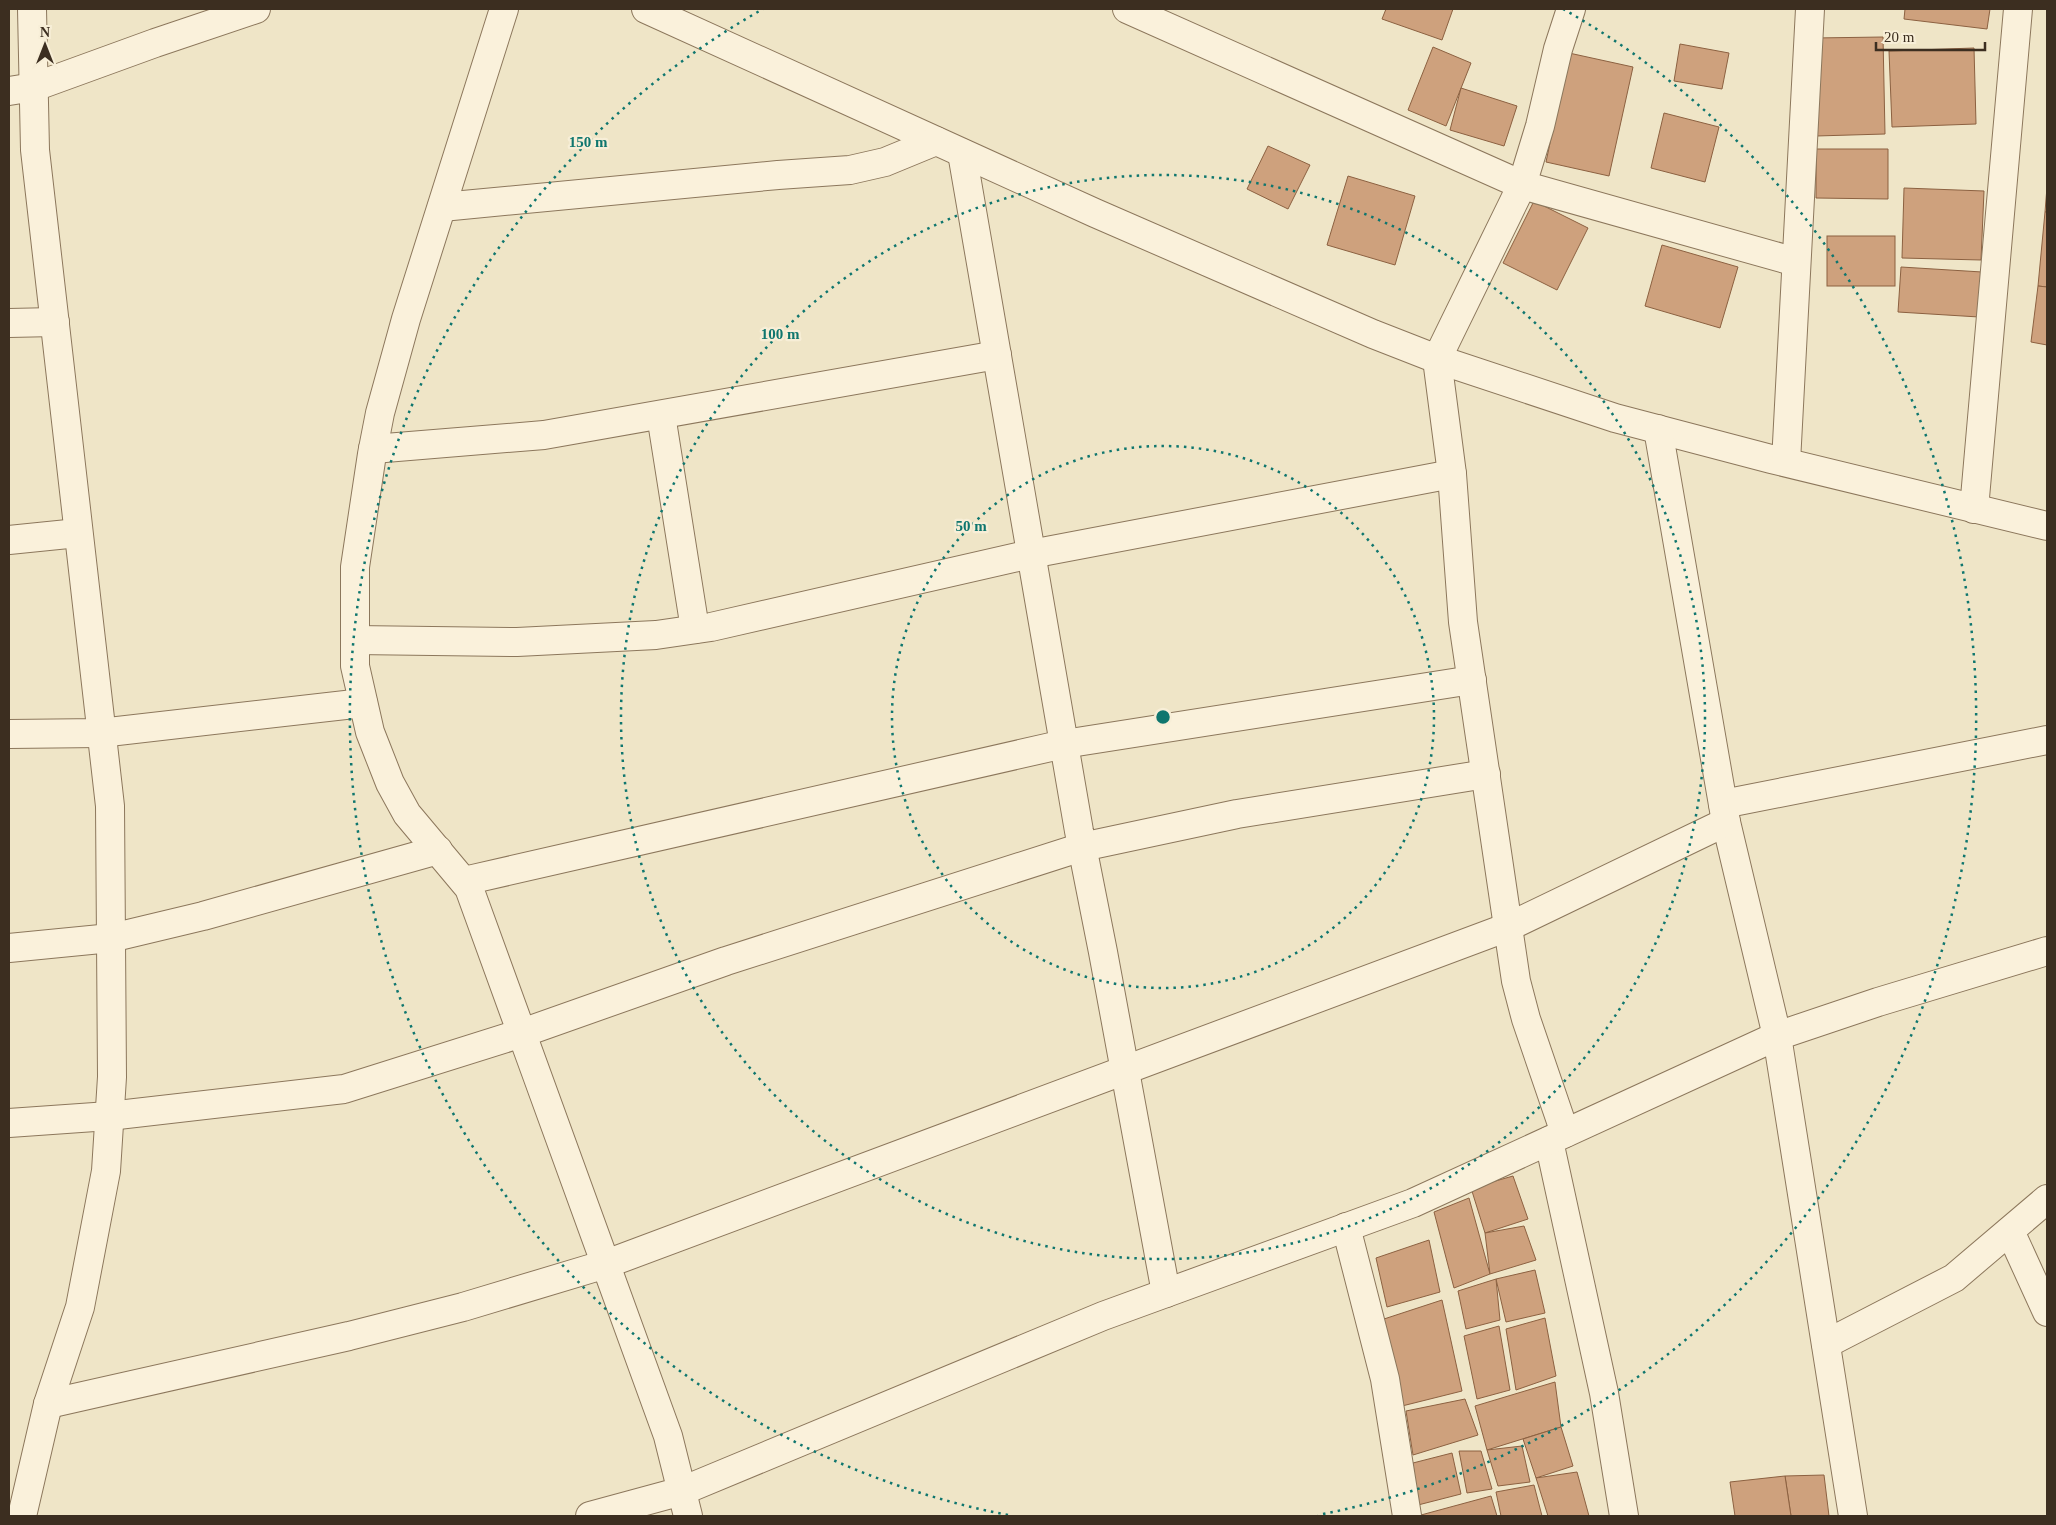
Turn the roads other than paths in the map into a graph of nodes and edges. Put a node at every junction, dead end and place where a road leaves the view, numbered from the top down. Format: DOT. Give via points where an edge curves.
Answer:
graph roads {
  1 [pos="32,9"];
  2 [pos="256,9"];
  3 [pos="504,9"];
  4 [pos="646,9"];
  5 [pos="1127,9"];
  6 [pos="1571,9"];
  7 [pos="1810,9"];
  8 [pos="2018,9"];
  9 [pos="21,89"];
  10 [pos="936,141"];
  11 [pos="962,153"];
  12 [pos="1522,185"];
  13 [pos="442,208"];
  14 [pos="1796,262"];
  15 [pos="55,322"];
  16 [pos="9,323"];
  17 [pos="997,355"];
  18 [pos="1437,359"];
  19 [pos="661,415"];
  20 [pos="1658,429"];
  21 [pos="373,449"];
  22 [pos="1786,462"];
  23 [pos="1452,474"];
  24 [pos="1974,509"];
  25 [pos="2047,526"];
  26 [pos="78,533"];
  27 [pos="9,540"];
  28 [pos="1031,554"];
  29 [pos="696,629"];
  30 [pos="355,640"];
  31 [pos="1472,680"];
  32 [pos="363,703"];
  33 [pos="100,733"];
  34 [pos="9,734"];
  35 [pos="2047,740"];
  36 [pos="1064,744"];
  37 [pos="1486,774"];
  38 [pos="1725,813"];
  39 [pos="1082,848"];
  40 [pos="438,850"];
  41 [pos="464,881"];
  42 [pos="1508,927"];
  43 [pos="111,938"];
  44 [pos="9,948"];
  45 [pos="2047,951"];
  46 [pos="522,1033"];
  47 [pos="1777,1036"];
  48 [pos="1125,1069"];
  49 [pos="109,1116"];
  50 [pos="9,1123"];
  51 [pos="1557,1137"];
  52 [pos="2047,1198"];
  53 [pos="1346,1227"];
  54 [pos="2010,1231"];
  55 [pos="606,1264"];
  56 [pos="1166,1293"];
  57 [pos="2047,1312"];
  58 [pos="1826,1344"];
  59 [pos="48,1404"];
  60 [pos="685,1504"];
  61 [pos="22,1516"];
  62 [pos="590,1516"];
  63 [pos="1407,1516"];
  64 [pos="1624,1516"];
  65 [pos="1853,1516"];
  1 -- 9 [label="street"];
  2 -- 9 [label="street"];
  3 -- 13 [label="street"];
  4 -- 10 [label="street"];
  5 -- 12 [label="street"];
  6 -- 12 [label="street"];
  7 -- 14 [label="street"];
  8 -- 24 [label="street"];
  9 -- 15 [label="street" via="35,150"];
  10 -- 11 [label="street"];
  10 -- 13 [label="street" via="885,162 850,170"];
  11 -- 17 [label="street"];
  11 -- 18 [label="street" via="1095,214"];
  12 -- 14 [label="street"];
  12 -- 18 [label="street"];
  13 -- 21 [label="street" via="406,319"];
  14 -- 22 [label="street"];
  15 -- 16 [label="street"];
  15 -- 26 [label="street"];
  17 -- 19 [label="street"];
  17 -- 28 [label="street"];
  18 -- 20 [label="street"];
  18 -- 23 [label="street"];
  19 -- 21 [label="street" via="544,435"];
  19 -- 29 [label="street"];
  20 -- 22 [label="street"];
  20 -- 38 [label="street"];
  21 -- 30 [label="street" via="355,567"];
  22 -- 24 [label="street"];
  23 -- 28 [label="street"];
  23 -- 31 [label="street" via="1463,622"];
  24 -- 25 [label="street"];
  26 -- 27 [label="street"];
  26 -- 33 [label="street"];
  28 -- 29 [label="street"];
  28 -- 36 [label="street"];
  29 -- 30 [label="street" via="517,642"];
  30 -- 32 [label="street" via="355,666"];
  31 -- 36 [label="street"];
  31 -- 37 [label="street"];
  32 -- 33 [label="street"];
  32 -- 40 [label="street" via="370,732 390,783 407,814"];
  33 -- 34 [label="street"];
  33 -- 43 [label="street" via="110,806"];
  35 -- 38 [label="street"];
  36 -- 39 [label="street"];
  36 -- 41 [label="street"];
  37 -- 39 [label="street" via="1237,814"];
  37 -- 42 [label="street"];
  38 -- 42 [label="street"];
  38 -- 47 [label="street"];
  39 -- 46 [label="street" via="726,961"];
  39 -- 48 [label="street"];
  40 -- 41 [label="street"];
  40 -- 43 [label="street" via="203,916"];
  41 -- 46 [label="street"];
  42 -- 48 [label="street"];
  42 -- 51 [label="street" via="1516,981"];
  43 -- 44 [label="street"];
  43 -- 49 [label="street" via="112,1077"];
  45 -- 47 [label="street"];
  46 -- 49 [label="street" via="344,1089"];
  46 -- 55 [label="street"];
  47 -- 51 [label="street"];
  47 -- 58 [label="street"];
  48 -- 55 [label="street"];
  48 -- 56 [label="street"];
  49 -- 50 [label="street"];
  49 -- 59 [label="street" via="106,1171 80,1307"];
  51 -- 53 [label="street" via="1413,1202"];
  51 -- 64 [label="street"];
  52 -- 54 [label="street"];
  53 -- 56 [label="street"];
  53 -- 63 [label="street" via="1384,1380"];
  54 -- 57 [label="street"];
  54 -- 58 [label="street" via="1954,1278"];
  55 -- 59 [label="street" via="463,1307 350,1336"];
  55 -- 60 [label="street" via="668,1436"];
  56 -- 60 [label="street" via="1104,1316"];
  58 -- 65 [label="street"];
  59 -- 61 [label="street"];
  60 -- 62 [label="street"];
}
